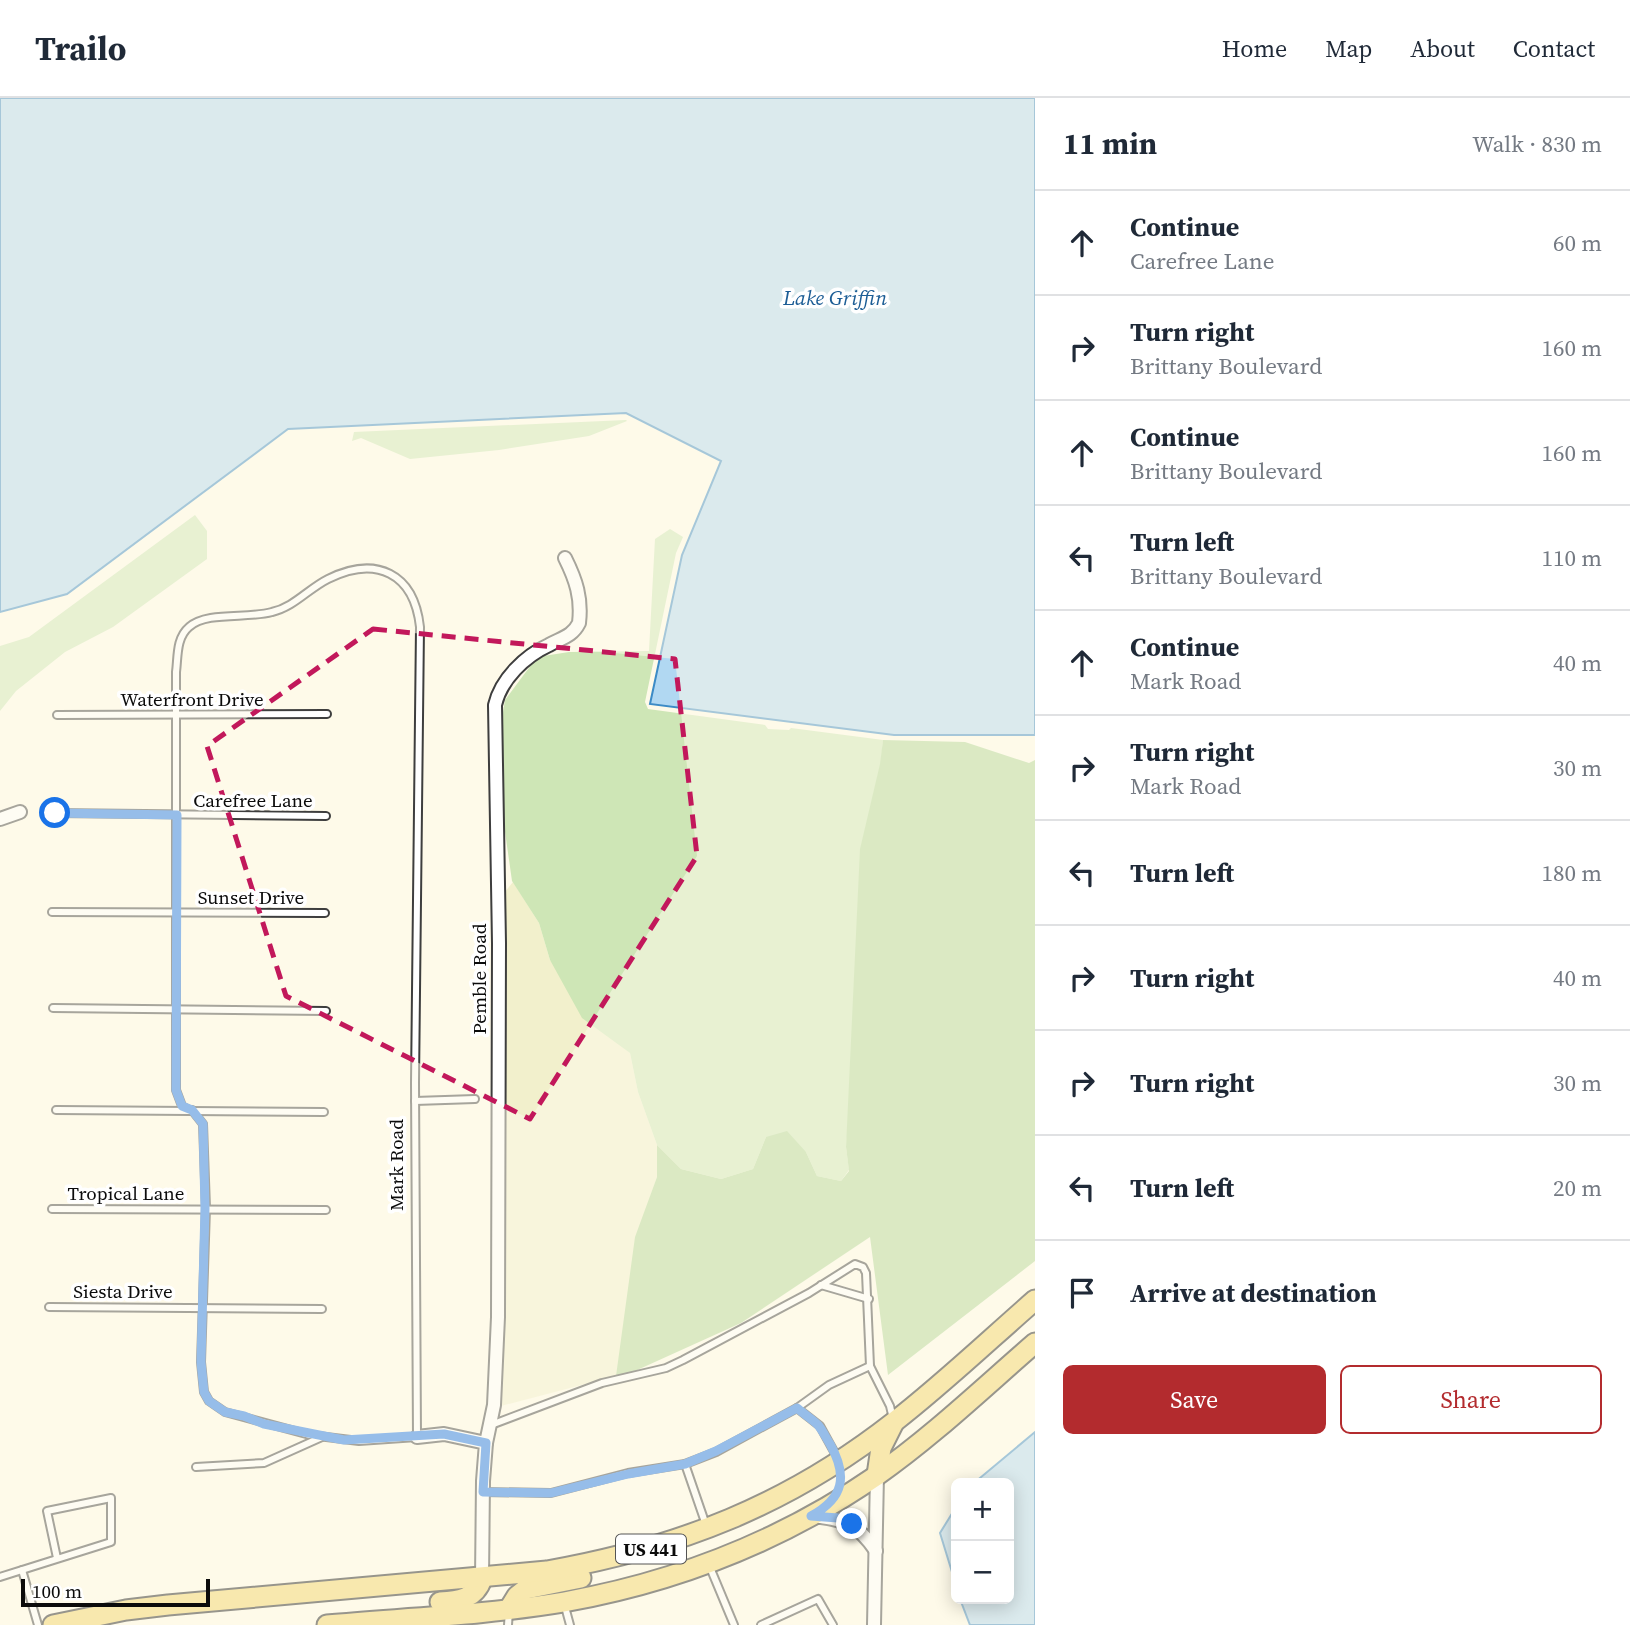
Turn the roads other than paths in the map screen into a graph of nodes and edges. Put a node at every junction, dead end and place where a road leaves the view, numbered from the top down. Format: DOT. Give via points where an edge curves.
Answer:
graph roads {
  1 [pos="565,558"];
  2 [pos="327,714"];
  3 [pos="57,715"];
  4 [pos="177,715"];
  5 [pos="20,812"];
  6 [pos="55,813"];
  7 [pos="177,815"];
  8 [pos="326,816"];
  9 [pos="0,819"];
  10 [pos="52,912"];
  11 [pos="177,912"];
  12 [pos="325,913"];
  13 [pos="53,1008"];
  14 [pos="176,1009"];
  15 [pos="326,1011"];
  16 [pos="475,1099"];
  17 [pos="415,1101"];
  18 [pos="56,1110"];
  19 [pos="191,1110"];
  20 [pos="324,1112"];
  21 [pos="205,1208"];
  22 [pos="52,1209"];
  23 [pos="326,1209"];
  24 [pos="821,1285"];
  25 [pos="869,1298"];
  26 [pos="1035,1300"];
  27 [pos="49,1307"];
  28 [pos="202,1307"];
  29 [pos="322,1309"];
  30 [pos="1035,1343"];
  31 [pos="870,1366"];
  32 [pos="797,1408"];
  33 [pos="893,1423"];
  34 [pos="491,1425"];
  35 [pos="322,1437"];
  36 [pos="417,1437"];
  37 [pos="486,1443"];
  38 [pos="839,1461"];
  39 [pos="685,1464"];
  40 [pos="196,1467"];
  41 [pos="877,1475"];
  42 [pos="483,1492"];
  43 [pos="819,1511"];
  44 [pos="708,1530"];
  45 [pos="644,1550"];
  46 [pos="876,1551"];
  47 [pos="57,1558"];
  48 [pos="709,1563"];
  49 [pos="22,1570"];
  50 [pos="0,1577"];
  51 [pos="482,1579"];
  52 [pos="563,1602"];
  53 [pos="168,1605"];
  54 [pos="508,1617"];
  55 [pos="86,1621"];
  56 [pos="38,1625"];
  57 [pos="53,1625"];
  58 [pos="133,1625"];
  59 [pos="316,1625"];
  60 [pos="327,1625"];
  61 [pos="570,1625"];
  62 [pos="734,1625"];
  63 [pos="761,1625"];
  64 [pos="833,1625"];
  65 [pos="874,1625"];
  1 -- 34 [label="street, Pemble Road" via="580,595 579,623 567,638 538,650 511,674 495,705 498,1317"];
  2 -- 4 [label="lane, Waterfront Drive"];
  3 -- 4 [label="lane, Waterfront Drive"];
  4 -- 7 [label="lane, Mark Road"];
  4 -- 17 [label="lane, Mark Road" via="178,643 189,627 208,618 276,611 328,579 355,569 391,575 411,592 421,627"];
  5 -- 9 [label="street"];
  6 -- 7 [label="lane, Carefree Lane"];
  7 -- 8 [label="lane, Carefree Lane"];
  7 -- 11 [label="lane, Mark Road"];
  10 -- 11 [label="lane, Sunset Drive"];
  11 -- 12 [label="lane, Sunset Drive"];
  11 -- 14 [label="lane, Mark Road"];
  13 -- 14 [label="lane"];
  14 -- 15 [label="lane"];
  14 -- 19 [label="lane, Mark Road" via="176,1090 182,1106"];
  16 -- 17 [label="lane"];
  17 -- 36 [label="lane, Mark Road"];
  18 -- 19 [label="lane"];
  19 -- 20 [label="lane"];
  19 -- 21 [label="lane, Mark Road" via="203,1124"];
  21 -- 22 [label="lane, Tropical Lane"];
  21 -- 23 [label="lane, Tropical Lane"];
  21 -- 28 [label="lane, Mark Road"];
  24 -- 25 [label="lane"];
  24 -- 25 [label="lane" via="855,1264 866,1273"];
  24 -- 34 [label="lane" via="666,1368 602,1384"];
  25 -- 31 [label="lane"];
  26 -- 33 [label="main road, US 441"];
  27 -- 28 [label="lane, Siesta Drive"];
  28 -- 29 [label="lane, Siesta Drive"];
  28 -- 35 [label="lane, Mark Road" via="202,1379 209,1401 225,1412"];
  30 -- 41 [label="main road, US 441"];
  31 -- 32 [label="lane" via="829,1385"];
  31 -- 33 [label="lane" via="890,1406"];
  32 -- 38 [label="lane" via="820,1426"];
  32 -- 39 [label="lane"];
  33 -- 38 [label="main road, US 441"];
  33 -- 41 [label="main road" via="881,1448"];
  34 -- 37 [label="street, Pemble Road"];
  35 -- 36 [label="lane, Mark Road" via="359,1441"];
  35 -- 40 [label="lane" via="264,1463"];
  36 -- 37 [label="street" via="444,1434"];
  37 -- 42 [label="street"];
  38 -- 43 [label="main road" via="841,1485"];
  38 -- 44 [label="main road, US 441" via="765,1504"];
  39 -- 42 [label="lane" via="551,1493"];
  39 -- 44 [label="lane"];
  41 -- 43 [label="main road, US 441"];
  41 -- 46 [label="street"];
  42 -- 51 [label="street"];
  43 -- 46 [label="street" via="852,1524"];
  43 -- 48 [label="main road, US 441"];
  44 -- 45 [label="main road, US 441"];
  45 -- 51 [label="main road, US 441" via="547,1572"];
  45 -- 54 [label="main road" via="605,1574 526,1589 517,1596"];
  46 -- 65 [label="street"];
  47 -- 47 [label="lane" via="111,1542 111,1498 47,1511"];
  47 -- 49 [label="lane"];
  48 -- 52 [label="main road, US 441" via="653,1582"];
  48 -- 62 [label="lane"];
  49 -- 50 [label="lane"];
  49 -- 56 [label="lane"];
  51 -- 53 [label="main road, US 441"];
  51 -- 59 [label="main road" via="464,1600 354,1610"];
  52 -- 54 [label="main road, US 441"];
  52 -- 61 [label="lane"];
  53 -- 55 [label="main road, US 441"];
  53 -- 58 [label="main road"];
  54 -- 60 [label="main road, US 441"];
  55 -- 57 [label="main road, US 441"];
  63 -- 64 [label="lane" via="818,1599"];
}
